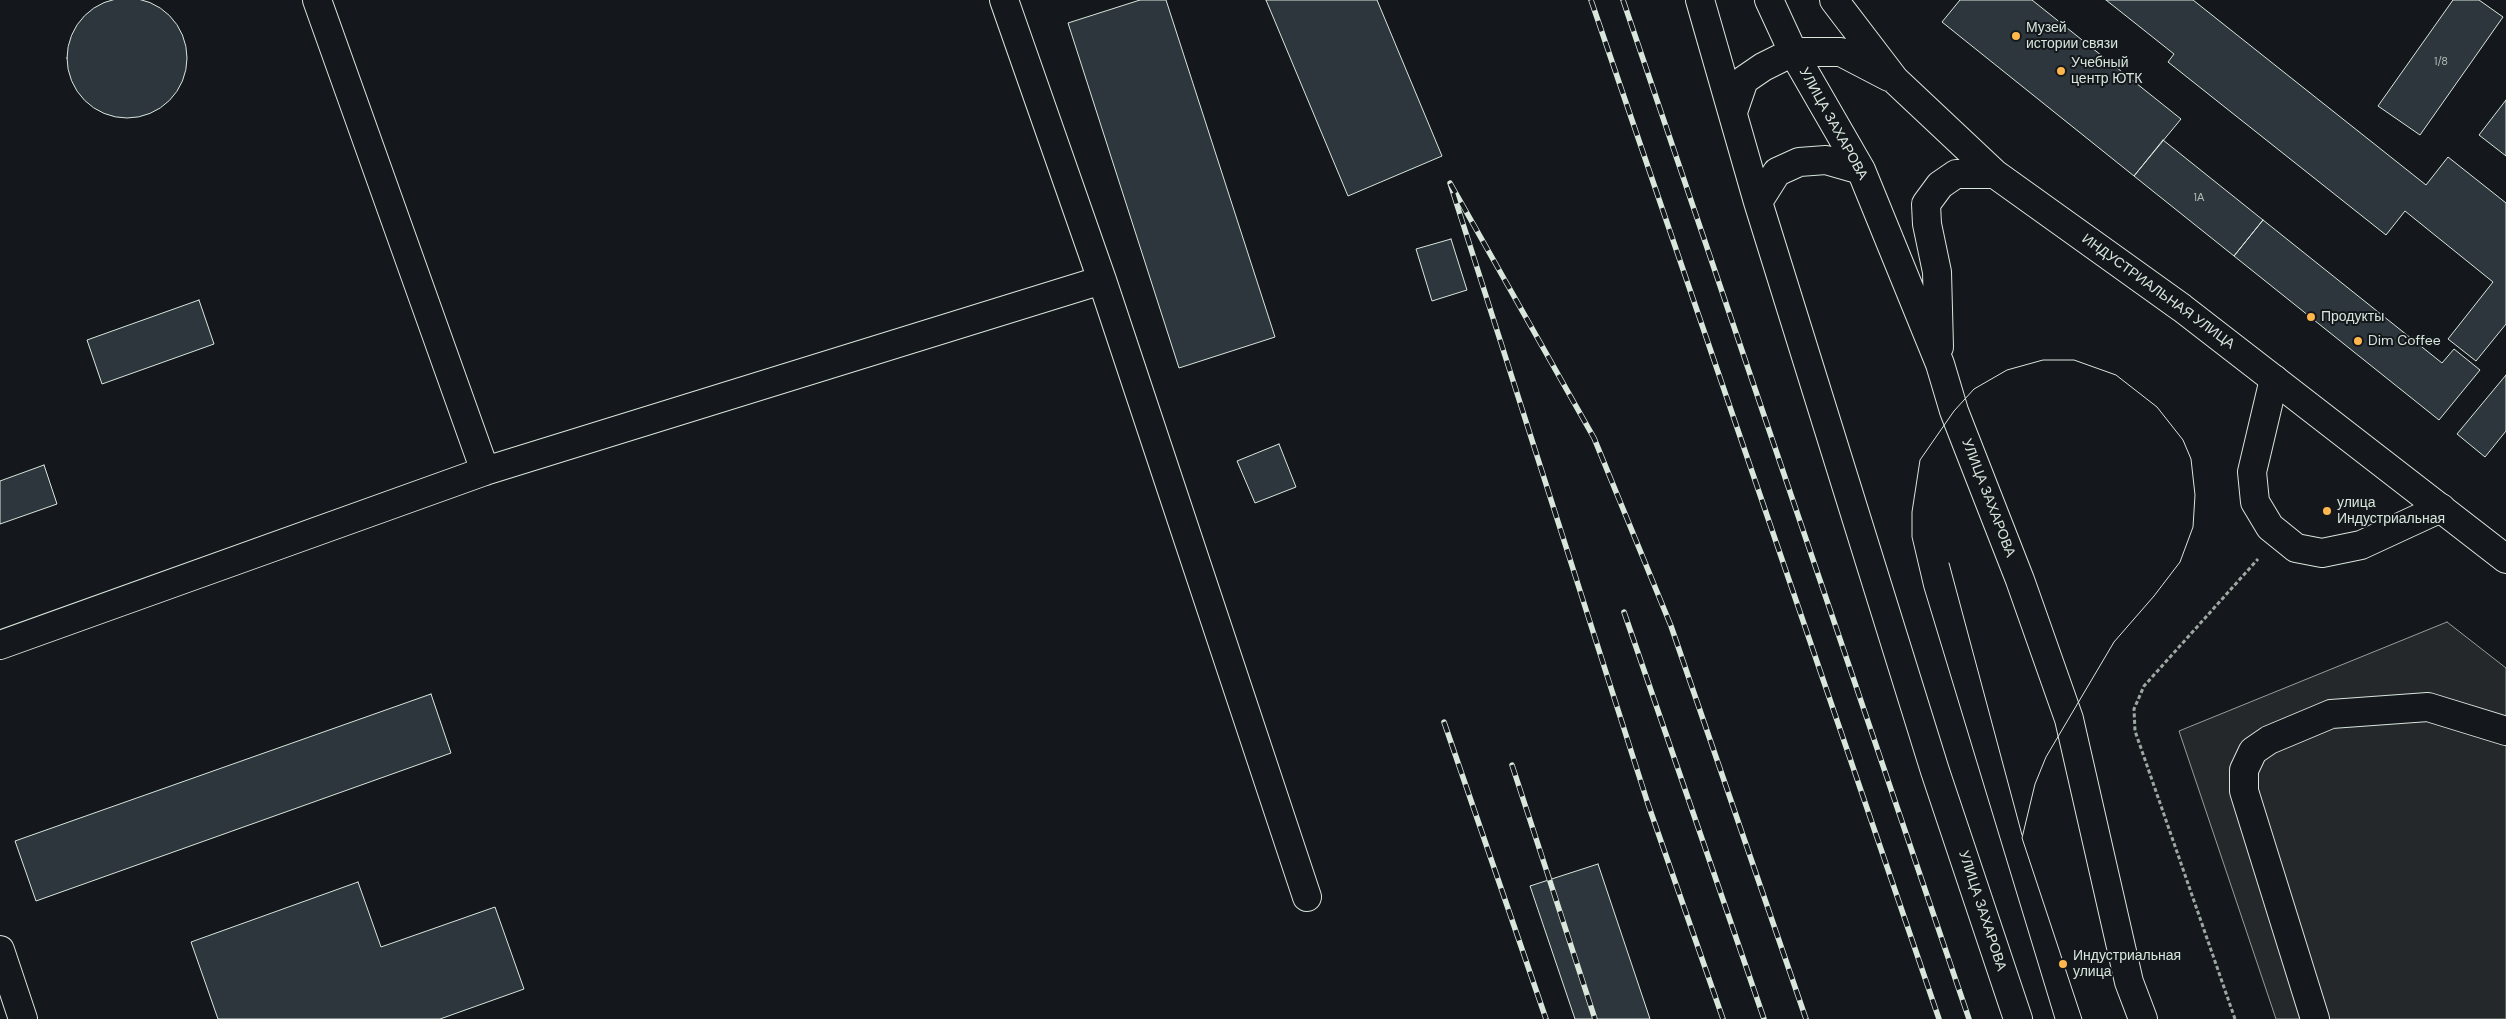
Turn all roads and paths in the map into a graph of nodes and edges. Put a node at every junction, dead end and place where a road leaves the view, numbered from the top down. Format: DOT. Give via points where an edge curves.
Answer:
graph roads {
  1 [pos="317,0"];
  2 [pos="1004,0"];
  3 [pos="1700,0"];
  4 [pos="1769,0"];
  5 [pos="1842,3"];
  6 [pos="1793,52"];
  7 [pos="1895,80"];
  8 [pos="1733,112"];
  9 [pos="1860,170"];
  10 [pos="1995,174"];
  11 [pos="1758,202"];
  12 [pos="1102,280"];
  13 [pos="1940,364"];
  14 [pos="2274,379"];
  15 [pos="486,471"];
  16 [pos="2441,508"];
  17 [pos="2280,535"];
  18 [pos="2506,559"];
  19 [pos="0,645"];
  20 [pos="2506,731"];
  21 [pos="1307,897"];
  22 [pos="0,950"];
  23 [pos="23,1019"];
  24 [pos="2018,1019"];
  25 [pos="2142,1019"];
  26 [pos="2235,1019"];
  27 [pos="2315,1019"];
  1 -- 15 [label="main road"];
  2 -- 12 [label="main road"];
  3 -- 8 [label="main road, УЛИЦА ЗАХАРОВА"];
  4 -- 6 [label="main road, УЛИЦА ЗАХАРОВА"];
  5 -- 7 [label="main road, ИНДУСТРИАЛЬНАЯ УЛИЦА"];
  6 -- 7 [label="main road" via="1841,52"];
  6 -- 8 [label="main road" via="1744,80"];
  6 -- 9 [label="main road, УЛИЦА ЗАХАРОВА"];
  7 -- 10 [label="main road, ИНДУСТРИАЛЬНАЯ УЛИЦА"];
  8 -- 11 [label="main road, УЛИЦА ЗАХАРОВА"];
  9 -- 11 [label="main road" via="1826,160 1799,162 1777,172"];
  9 -- 13 [label="main road, УЛИЦА ЗАХАРОВА"];
  10 -- 13 [label="main road" via="1956,174 1940,185 1926,204 1938,272"];
  10 -- 14 [label="main road, ИНДУСТРИАЛЬНАЯ УЛИЦА" via="2182,308"];
  11 -- 24 [label="main road, УЛИЦА ЗАХАРОВА" via="1935,771"];
  12 -- 15 [label="main road"];
  12 -- 21 [label="main road"];
  13 -- 25 [label="main road, УЛИЦА ЗАХАРОВА" via="1954,411 2020,580 2069,719 2129,982"];
  14 -- 16 [label="main road, ИНДУСТРИАЛЬНАЯ УЛИЦА"];
  14 -- 17 [label="main road" via="2252,472 2255,502 2270,527"];
  15 -- 19 [label="main road"];
  16 -- 17 [label="main road" via="2361,545 2322,553 2296,548"];
  16 -- 18 [label="main road, ИНДУСТРИАЛЬНАЯ УЛИЦА"];
  17 -- 26 [label="path" via="2144,686 2134,710 2135,730"];
  20 -- 27 [label="main road" via="2428,707 2331,714 2269,740 2253,752 2244,770 2244,791"];
  22 -- 23 [label="main road"];
}
